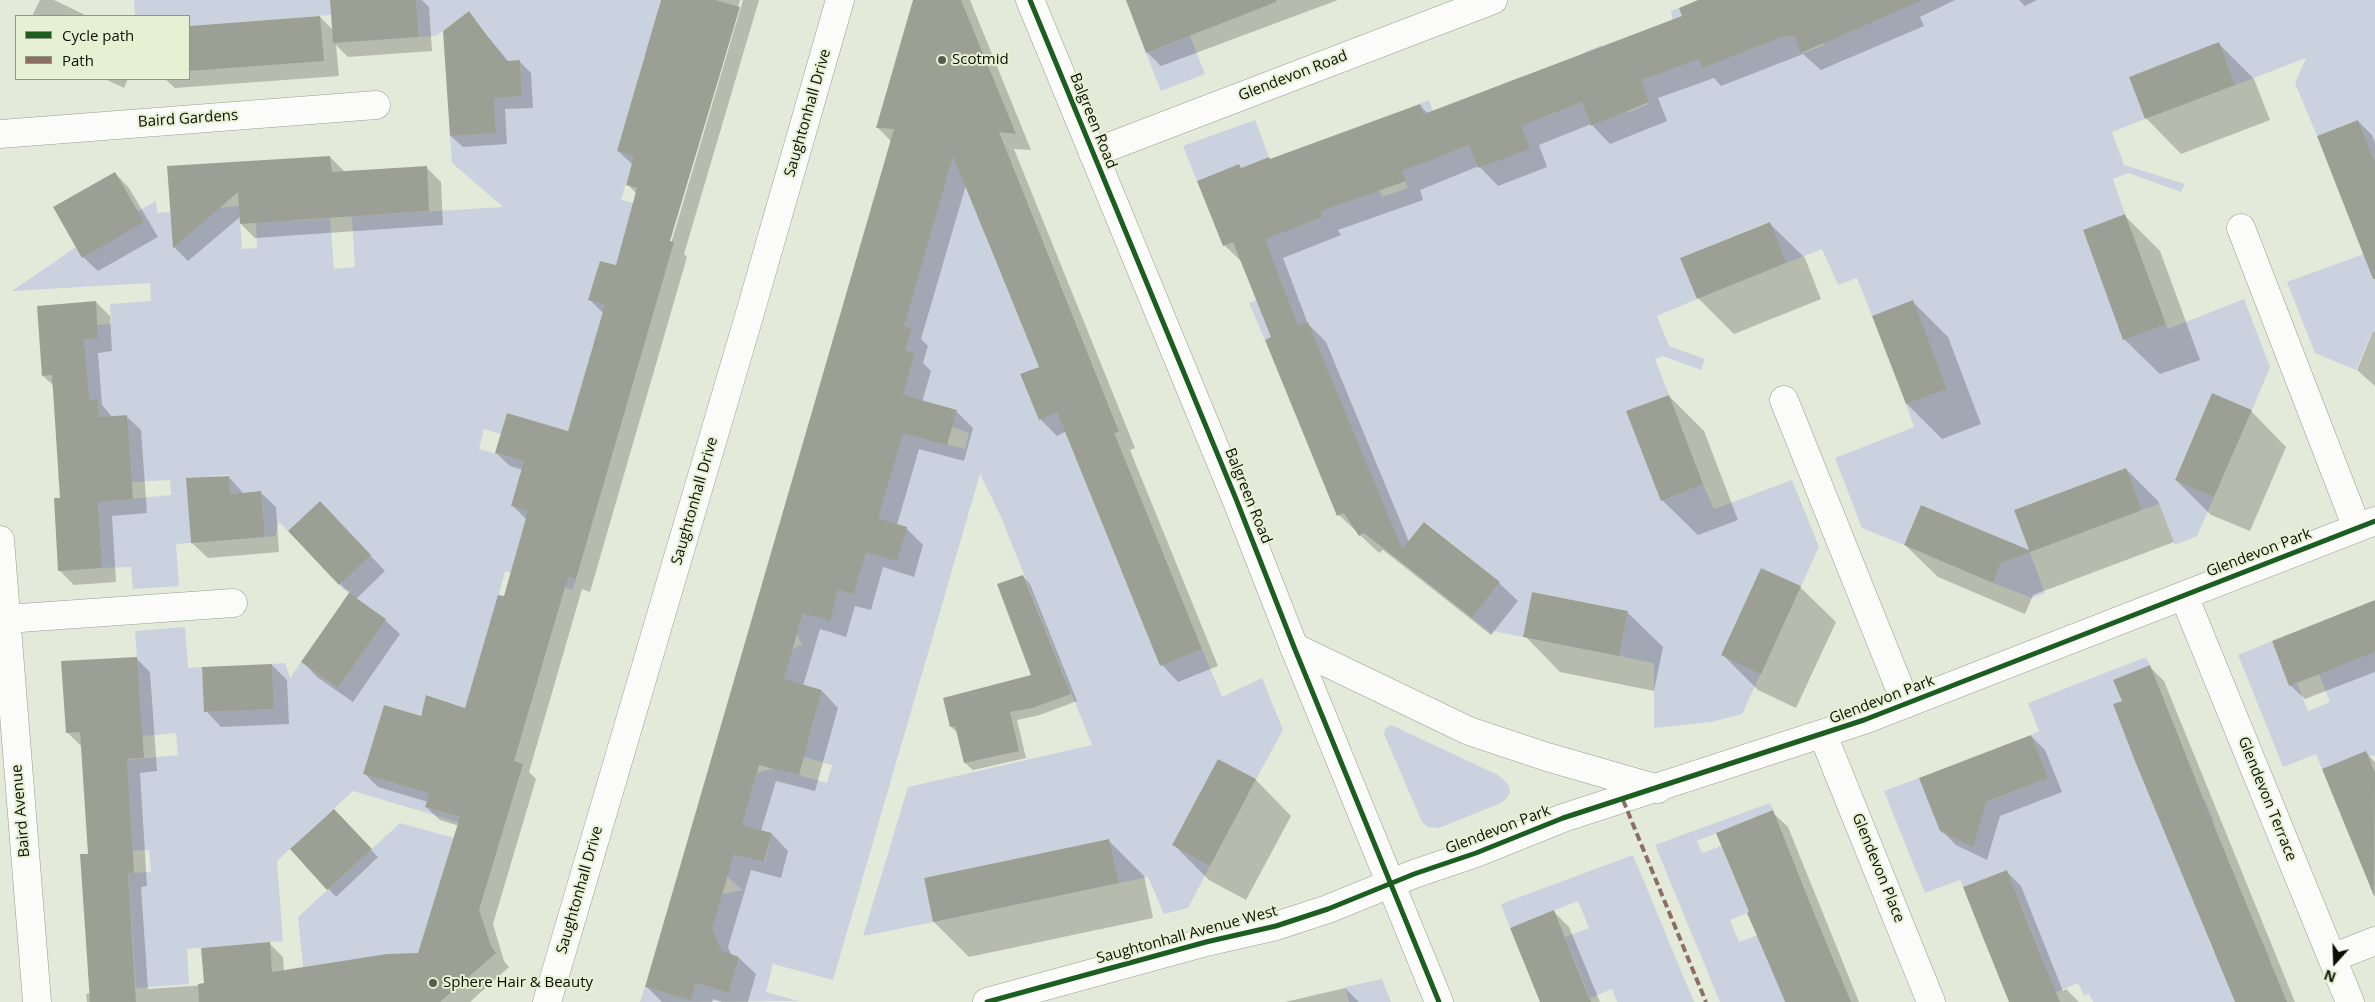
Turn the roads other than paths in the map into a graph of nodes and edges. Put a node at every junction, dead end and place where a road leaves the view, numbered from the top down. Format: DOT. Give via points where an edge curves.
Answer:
graph roads {
  1 [pos="840,0"];
  2 [pos="1030,0"];
  3 [pos="1493,0"];
  4 [pos="376,105"];
  5 [pos="0,134"];
  6 [pos="1093,153"];
  7 [pos="2240,228"];
  8 [pos="1784,400"];
  9 [pos="2366,525"];
  10 [pos="0,540"];
  11 [pos="2184,596"];
  12 [pos="233,603"];
  13 [pos="6,620"];
  14 [pos="1294,647"];
  15 [pos="1906,704"];
  16 [pos="1823,735"];
  17 [pos="1658,789"];
  18 [pos="1391,884"];
  19 [pos="2375,941"];
  20 [pos="2332,958"];
  21 [pos="36,1002"];
  22 [pos="547,1002"];
  23 [pos="987,1002"];
  24 [pos="1438,1002"];
  25 [pos="1931,1002"];
  26 [pos="2350,1002"];
  1 -- 22 [label="street, Saughtonhall Drive"];
  2 -- 6 [label="street, Balgreen Road"];
  3 -- 6 [label="street, Glendevon Road"];
  4 -- 5 [label="street, Baird Gardens"];
  6 -- 14 [label="street, Balgreen Road"];
  7 -- 9 [label="street, Glendevon Park"];
  8 -- 15 [label="street, Glendevon Park"];
  9 -- 11 [label="street, Glendevon Park"];
  10 -- 13 [label="street, Baird Avenue"];
  11 -- 15 [label="street, Glendevon Park"];
  11 -- 20 [label="street, Glendevon Terrace"];
  12 -- 13 [label="street"];
  13 -- 21 [label="street, Baird Avenue"];
  14 -- 17 [label="street" via="1469,731"];
  14 -- 18 [label="street, Balgreen Road"];
  15 -- 16 [label="street, Glendevon Park"];
  16 -- 17 [label="street, Glendevon Park"];
  16 -- 25 [label="street, Glendevon Place"];
  17 -- 18 [label="street, Glendevon Park" via="1564,818"];
  18 -- 23 [label="street, Saughtonhall Avenue West" via="1276,926"];
  18 -- 24 [label="street, Balgreen Road"];
  19 -- 20 [label="street"];
  20 -- 26 [label="street, Glendevon Terrace"];
}
